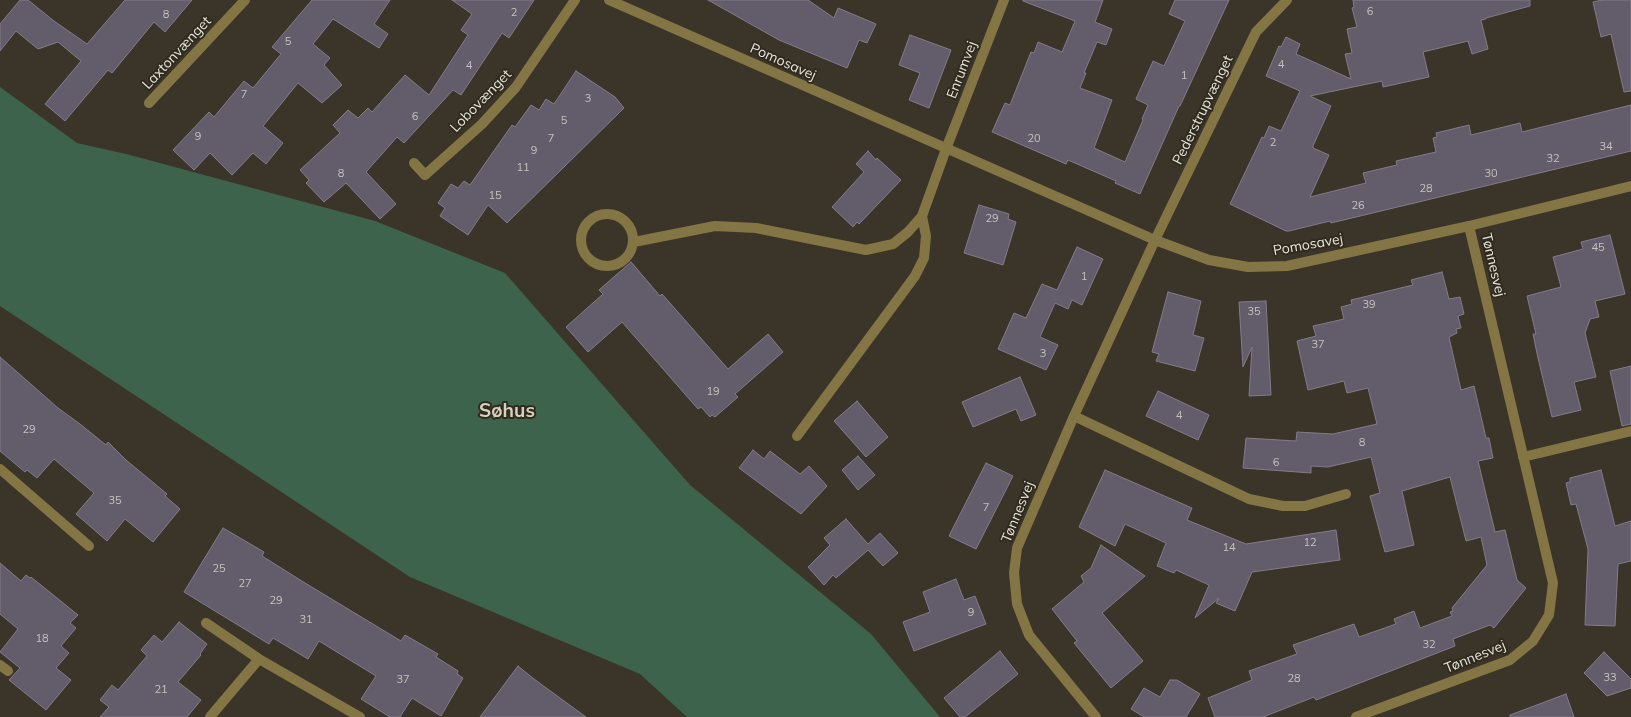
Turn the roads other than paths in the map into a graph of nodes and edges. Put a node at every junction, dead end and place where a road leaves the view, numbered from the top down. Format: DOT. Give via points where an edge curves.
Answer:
graph roads {
  1 [pos="245,0"];
  2 [pos="576,0"];
  3 [pos="609,0"];
  4 [pos="1004,0"];
  5 [pos="1287,0"];
  6 [pos="149,103"];
  7 [pos="946,149"];
  8 [pos="414,162"];
  9 [pos="1631,186"];
  10 [pos="922,216"];
  11 [pos="1469,226"];
  12 [pos="1155,240"];
  13 [pos="634,242"];
  14 [pos="1074,416"];
  15 [pos="1631,431"];
  16 [pos="797,436"];
  17 [pos="1523,457"];
  18 [pos="0,469"];
  19 [pos="1346,494"];
  20 [pos="89,546"];
  21 [pos="206,623"];
  22 [pos="259,659"];
  23 [pos="210,717"];
  24 [pos="360,717"];
  25 [pos="1096,717"];
  26 [pos="1356,717"];
  1 -- 6 [label="street, Laxtonvænget"];
  2 -- 8 [label="street, Lobovænget" via="516,87 482,124 425,175"];
  3 -- 7 [label="street, Pomosavej"];
  4 -- 7 [label="street, Enrumvej"];
  5 -- 12 [label="street, Pederstrupvænget" via="1256,32"];
  7 -- 10 [label="street"];
  7 -- 12 [label="street, Pomosavej"];
  9 -- 11 [label="street, Pomosavej"];
  10 -- 13 [label="street" via="893,244 866,250 756,228 715,226"];
  10 -- 16 [label="street" via="926,236 924,258 915,276"];
  11 -- 12 [label="street, Pomosavej" via="1287,266 1248,267 1209,260"];
  11 -- 17 [label="street, Tønnesvej"];
  12 -- 14 [label="street, Tønnesvej"];
  13 -- 13 [label="street" via="629,225 614,214 596,216 588,222 581,239 586,256 601,266 619,264 632,251"];
  14 -- 19 [label="street" via="1249,498 1283,506 1305,506"];
  14 -- 25 [label="street, Tønnesvej" via="1017,548 1014,573 1017,604 1029,635"];
  15 -- 17 [label="street"];
  17 -- 26 [label="street, Tønnesvej" via="1553,583 1549,615 1533,641 1510,660"];
  18 -- 20 [label="street"];
  21 -- 22 [label="street"];
  22 -- 23 [label="street"];
  22 -- 24 [label="street"];
}
